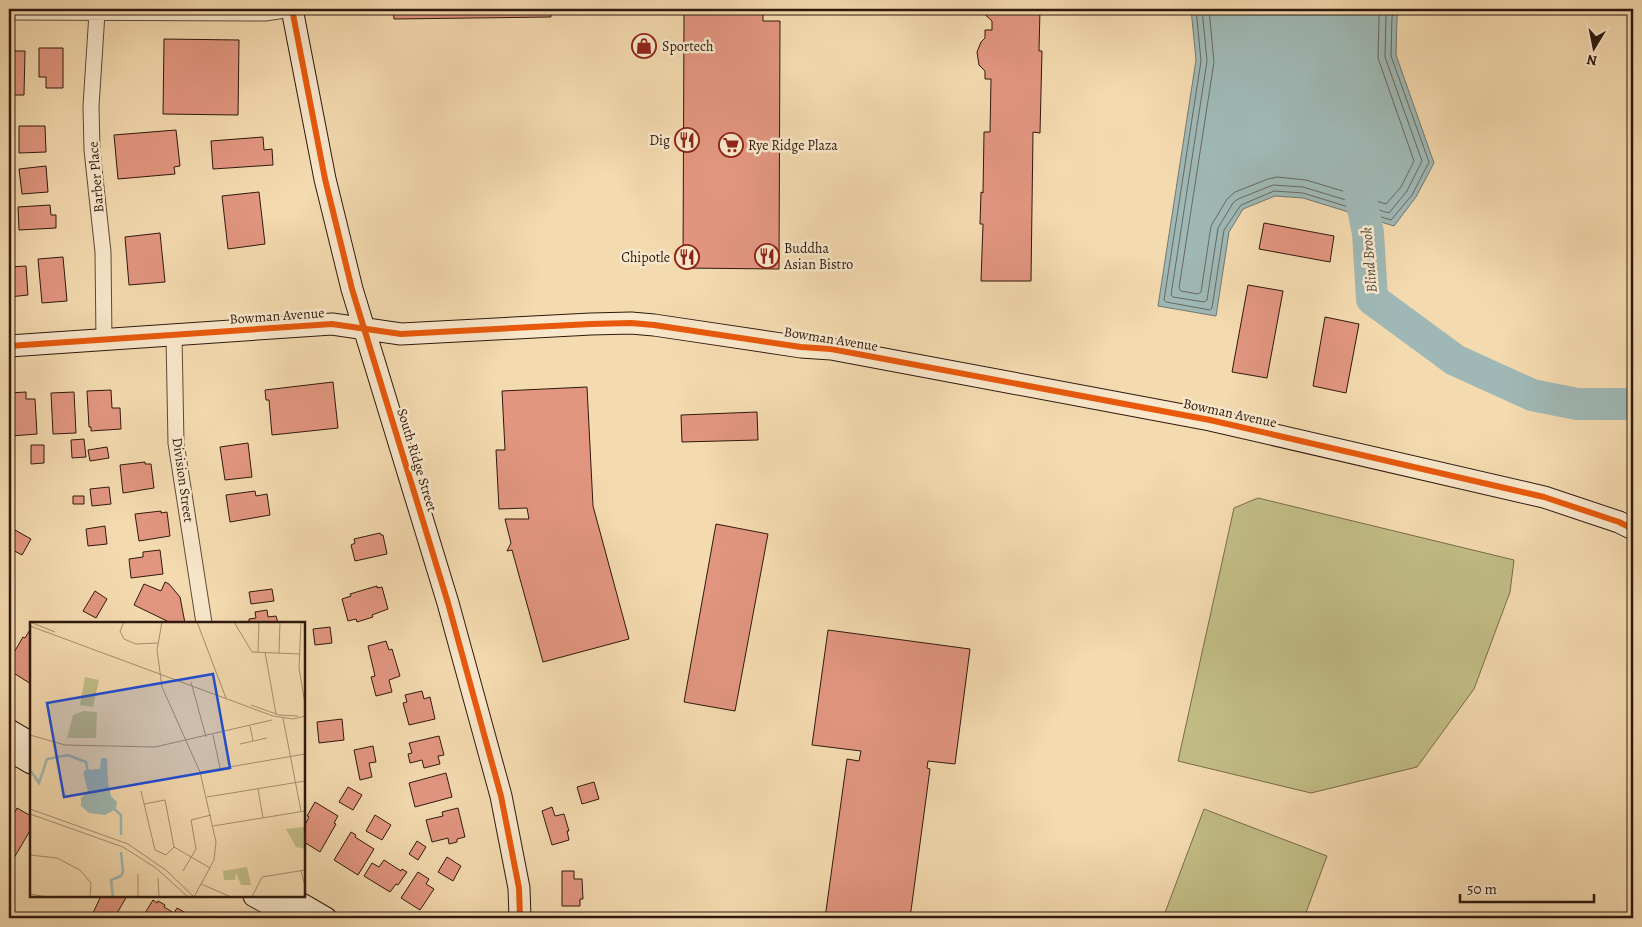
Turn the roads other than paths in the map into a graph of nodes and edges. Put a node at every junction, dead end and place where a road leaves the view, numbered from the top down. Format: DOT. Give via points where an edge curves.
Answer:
graph roads {
  1 [pos="292,9"];
  2 [pos="9,12"];
  3 [pos="97,13"];
  4 [pos="365,329"];
  5 [pos="174,336"];
  6 [pos="104,340"];
  7 [pos="9,346"];
  8 [pos="1633,529"];
  9 [pos="204,622"];
  10 [pos="9,730"];
  11 [pos="30,742"];
  12 [pos="9,751"];
  13 [pos="30,762"];
  14 [pos="256,897"];
  15 [pos="290,897"];
  16 [pos="294,918"];
  17 [pos="326,918"];
  18 [pos="520,918"];
  1 -- 3 [label="street" via="265,14"];
  1 -- 4 [label="street, South Ridge Street" via="325,179"];
  2 -- 3 [label="street"];
  3 -- 6 [label="street, Barber Place" via="91,106 92,150 103,252"];
  4 -- 5 [label="street, Bowman Avenue" via="332,324"];
  4 -- 8 [label="street, Bowman Avenue" via="401,334 631,323 831,349 1210,420 1544,497"];
  4 -- 18 [label="street, South Ridge Street" via="448,602 501,796 519,888"];
  5 -- 6 [label="street, Bowman Avenue"];
  5 -- 9 [label="street, Division Street" via="176,443"];
  6 -- 7 [label="street, Bowman Avenue"];
  10 -- 11 [label="street"];
  12 -- 13 [label="street"];
  14 -- 16 [label="street"];
  15 -- 17 [label="street"];
}
